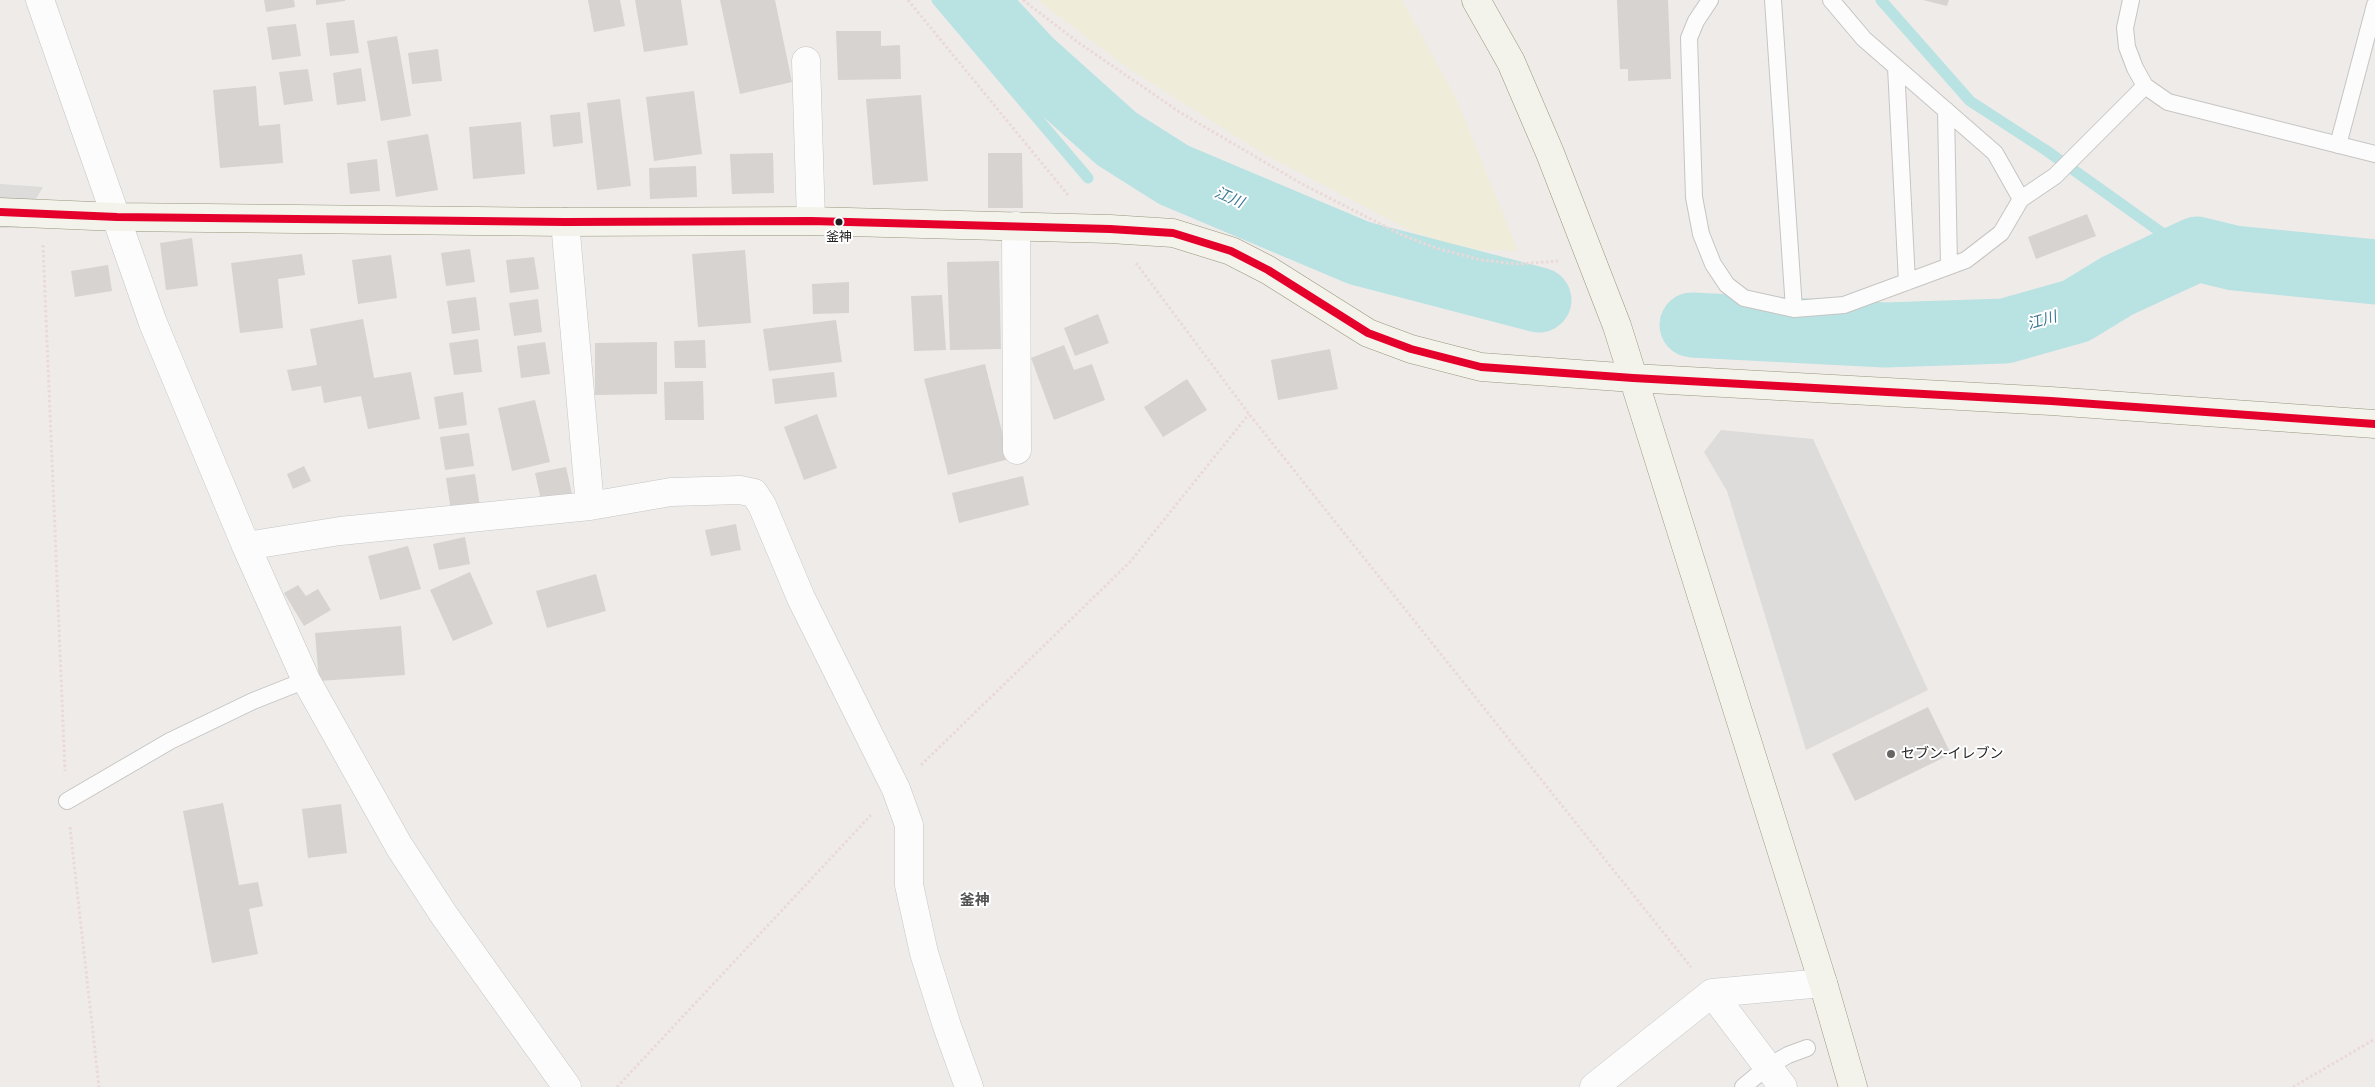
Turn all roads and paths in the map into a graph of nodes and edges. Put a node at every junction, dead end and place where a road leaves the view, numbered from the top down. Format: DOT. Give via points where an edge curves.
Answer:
graph roads {
  1 [pos="40,0"];
  2 [pos="908,0"];
  3 [pos="1023,0"];
  4 [pos="1476,0"];
  5 [pos="1710,0"];
  6 [pos="1773,0"];
  7 [pos="1831,0"];
  8 [pos="2131,0"];
  9 [pos="2375,5"];
  10 [pos="806,61"];
  11 [pos="1896,67"];
  12 [pos="2146,86"];
  13 [pos="1946,110"];
  14 [pos="2338,145"];
  15 [pos="2375,154"];
  16 [pos="1070,197"];
  17 [pos="2021,200"];
  18 [pos="0,212"];
  19 [pos="42,213"];
  20 [pos="117,217"];
  21 [pos="811,221"];
  22 [pos="565,222"];
  23 [pos="1016,226"];
  24 [pos="1110,229"];
  25 [pos="1591,255"];
  26 [pos="1949,266"];
  27 [pos="1907,282"];
  28 [pos="1794,310"];
  29 [pos="1634,378"];
  30 [pos="1248,414"];
  31 [pos="2375,424"];
  32 [pos="1017,450"];
  33 [pos="590,506"];
  34 [pos="246,546"];
  35 [pos="306,680"];
  36 [pos="896,789"];
  37 [pos="67,801"];
  38 [pos="1823,983"];
  39 [pos="1712,992"];
  40 [pos="2375,1039"];
  41 [pos="1807,1048"];
  42 [pos="1775,1077"];
  43 [pos="99,1087"];
  44 [pos="567,1087"];
  45 [pos="617,1087"];
  46 [pos="969,1087"];
  47 [pos="1594,1087"];
  48 [pos="1743,1087"];
  49 [pos="1853,1087"];
  50 [pos="2293,1087"];
  1 -- 20 [label="street"];
  2 -- 16 [label="path"];
  3 -- 25 [label="path" via="1181,113 1302,184 1402,235 1481,260 1518,264"];
  4 -- 25 [label="main road" via="1511,62"];
  5 -- 28 [label="lane" via="1689,38 1694,197 1701,234 1713,264 1727,285 1744,298"];
  6 -- 28 [label="lane"];
  7 -- 11 [label="lane" via="1849,23"];
  8 -- 12 [label="lane" via="2125,28 2127,47"];
  9 -- 14 [label="lane"];
  10 -- 21 [label="street"];
  11 -- 13 [label="lane"];
  11 -- 27 [label="lane"];
  12 -- 14 [label="lane" via="2168,102"];
  12 -- 17 [label="lane" via="2055,176"];
  13 -- 17 [label="lane" via="1996,153"];
  13 -- 26 [label="lane"];
  14 -- 15 [label="lane"];
  17 -- 26 [label="lane" via="2001,233 1966,260"];
  18 -- 19 [label="main road"];
  19 -- 20 [label="main road"];
  19 -- 37 [label="path"];
  20 -- 22 [label="main road"];
  20 -- 34 [label="street" via="153,323"];
  21 -- 22 [label="main road"];
  21 -- 23 [label="main road"];
  22 -- 33 [label="street"];
  23 -- 24 [label="main road"];
  23 -- 32 [label="street"];
  24 -- 29 [label="main road" via="1173,233 1231,252 1268,270 1368,333 1446,359 1481,367"];
  24 -- 30 [label="path"];
  25 -- 29 [label="main road"];
  26 -- 27 [label="lane"];
  27 -- 28 [label="lane" via="1844,305"];
  29 -- 31 [label="main road" via="2031,400"];
  29 -- 38 [label="main road"];
  30 -- 36 [label="path" via="1130,562"];
  30 -- 39 [label="path"];
  33 -- 34 [label="street" via="340,531"];
  33 -- 36 [label="street" via="671,492 740,490 754,493 801,598"];
  34 -- 35 [label="street"];
  35 -- 37 [label="lane" via="253,701 179,737"];
  35 -- 44 [label="street" via="399,846 444,915"];
  36 -- 45 [label="path"];
  36 -- 46 [label="street" via="909,825 909,885 924,953"];
  37 -- 43 [label="path"];
  38 -- 39 [label="street"];
  38 -- 49 [label="main road"];
  39 -- 42 [label="street"];
  39 -- 47 [label="street"];
  40 -- 50 [label="path"];
  41 -- 42 [label="lane" via="1788,1055"];
  42 -- 48 [label="lane"];
}
